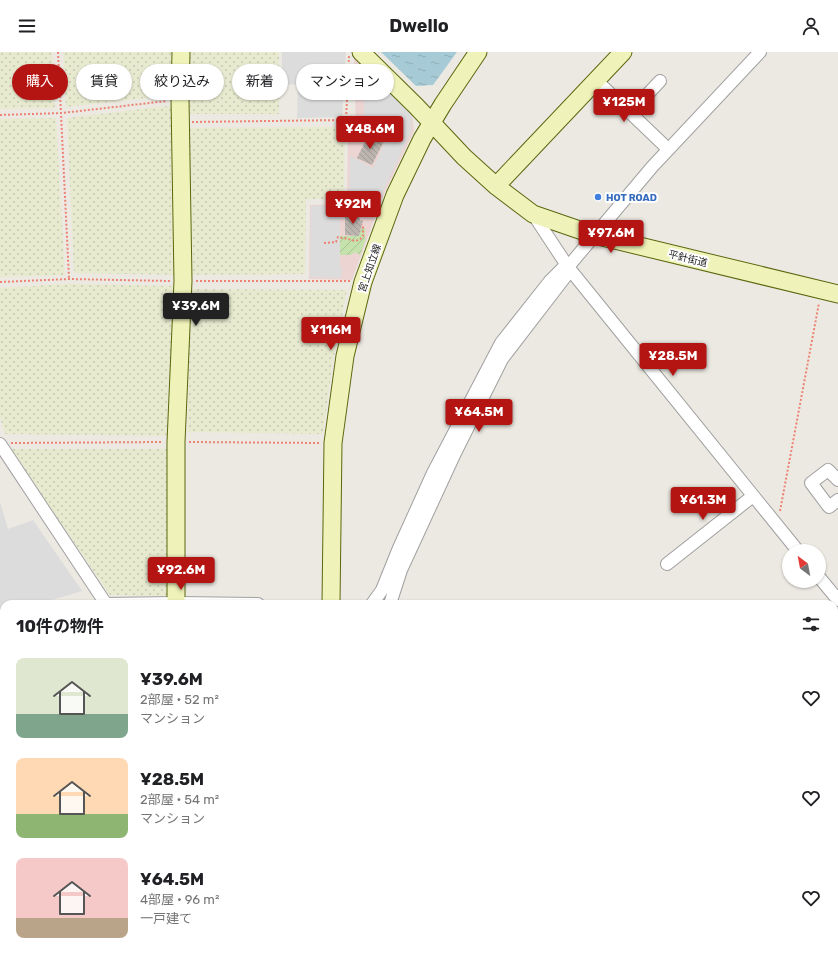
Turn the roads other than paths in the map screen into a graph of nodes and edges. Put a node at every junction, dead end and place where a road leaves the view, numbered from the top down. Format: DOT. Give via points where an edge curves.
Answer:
graph roads {
  1 [pos="181,52"];
  2 [pos="360,52"];
  3 [pos="478,52"];
  4 [pos="623,52"];
  5 [pos="760,52"];
  6 [pos="596,80"];
  7 [pos="660,81"];
  8 [pos="630,112"];
  9 [pos="432,123"];
  10 [pos="668,149"];
  11 [pos="496,186"];
  12 [pos="533,214"];
  13 [pos="594,235"];
  14 [pos="568,267"];
  15 [pos="838,294"];
  16 [pos="0,444"];
  17 [pos="838,480"];
  18 [pos="753,496"];
  19 [pos="838,500"];
  20 [pos="792,544"];
  21 [pos="667,564"];
  22 [pos="826,585"];
  23 [pos="103,600"];
  24 [pos="176,600"];
  25 [pos="331,600"];
  26 [pos="375,600"];
  27 [pos="391,600"];
  28 [pos="838,600"];
  1 -- 24 [label="street" via="184,281 176,442"];
  2 -- 9 [label="street, 平針街道"];
  3 -- 9 [label="street, 宮上知立線"];
  4 -- 6 [label="street"];
  5 -- 10 [label="street"];
  6 -- 8 [label="street"];
  6 -- 11 [label="street"];
  7 -- 8 [label="street"];
  8 -- 10 [label="street"];
  9 -- 11 [label="street, 平針街道"];
  9 -- 25 [label="street, 宮上知立線" via="396,195 363,282 345,356 334,443"];
  10 -- 13 [label="street"];
  11 -- 12 [label="street, 平針街道"];
  12 -- 13 [label="street, 平針街道"];
  12 -- 14 [label="street"];
  13 -- 14 [label="street"];
  13 -- 15 [label="street, 平針街道"];
  14 -- 18 [label="street"];
  14 -- 26 [label="street" via="563,268 550,281 501,343 433,473 382,590"];
  14 -- 27 [label="street" via="565,277 502,359 401,570"];
  16 -- 23 [label="street"];
  17 -- 19 [label="street" via="828,470 811,483 829,507"];
  18 -- 20 [label="street"];
  18 -- 21 [label="street"];
  22 -- 28 [label="street"];
}
